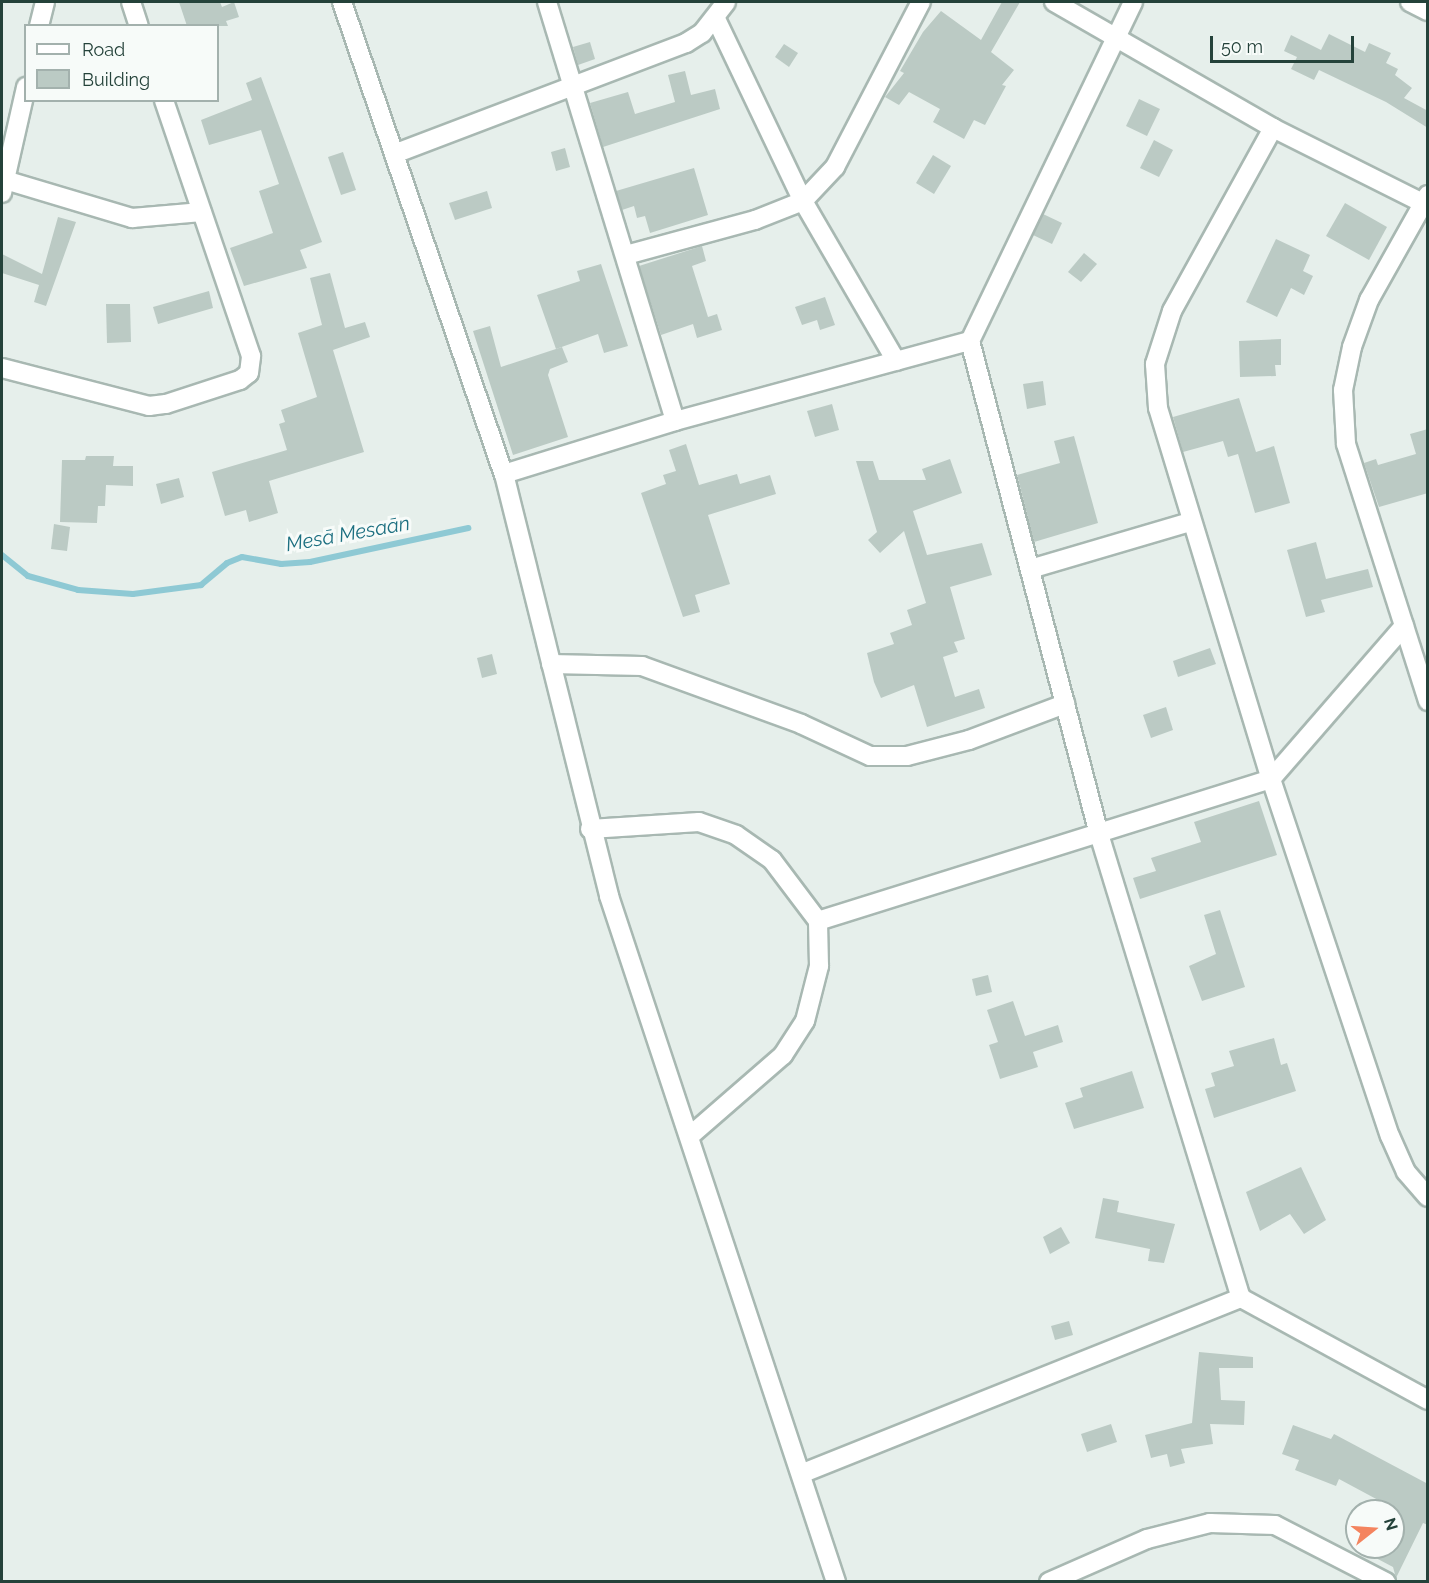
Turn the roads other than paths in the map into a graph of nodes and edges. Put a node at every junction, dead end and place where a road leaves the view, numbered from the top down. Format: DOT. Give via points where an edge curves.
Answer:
graph roads {
  1 [pos="45,2"];
  2 [pos="132,2"];
  3 [pos="342,2"];
  4 [pos="547,2"];
  5 [pos="726,2"];
  6 [pos="921,2"];
  7 [pos="1054,2"];
  8 [pos="1133,2"];
  9 [pos="1410,2"];
  10 [pos="1428,11"];
  11 [pos="716,19"];
  12 [pos="40,24"];
  13 [pos="138,24"];
  14 [pos="1115,36"];
  15 [pos="576,87"];
  16 [pos="24,96"];
  17 [pos="165,102"];
  18 [pos="1273,128"];
  19 [pos="394,154"];
  20 [pos="3,186"];
  21 [pos="1426,199"];
  22 [pos="803,201"];
  23 [pos="202,212"];
  24 [pos="626,255"];
  25 [pos="970,341"];
  26 [pos="896,361"];
  27 [pos="2,368"];
  28 [pos="675,421"];
  29 [pos="504,474"];
  30 [pos="1190,522"];
  31 [pos="1030,569"];
  32 [pos="1404,626"];
  33 [pos="551,664"];
  34 [pos="1428,701"];
  35 [pos="1065,704"];
  36 [pos="1271,779"];
  37 [pos="590,829"];
  38 [pos="1099,834"];
  39 [pos="818,921"];
  40 [pos="691,1135"];
  41 [pos="1428,1197"];
  42 [pos="1241,1298"];
  43 [pos="1428,1400"];
  44 [pos="803,1473"];
  45 [pos="836,1581"];
  46 [pos="1049,1581"];
  47 [pos="1386,1581"];
  1 -- 12 [label="street"];
  2 -- 13 [label="street"];
  3 -- 19 [label="street"];
  4 -- 15 [label="street"];
  5 -- 11 [label="street"];
  6 -- 22 [label="street" via="835,167"];
  7 -- 14 [label="street"];
  8 -- 14 [label="street"];
  9 -- 10 [label="street"];
  11 -- 15 [label="street" via="686,43"];
  11 -- 22 [label="street"];
  14 -- 18 [label="street"];
  14 -- 25 [label="street"];
  15 -- 19 [label="street"];
  15 -- 24 [label="street"];
  16 -- 20 [label="street"];
  17 -- 23 [label="street"];
  18 -- 21 [label="street"];
  18 -- 30 [label="street" via="1172,311 1155,364 1158,408"];
  19 -- 29 [label="street"];
  20 -- 23 [label="street" via="132,218"];
  21 -- 32 [label="street" via="1369,300 1352,347 1343,390 1346,444"];
  22 -- 24 [label="street" via="755,220"];
  22 -- 26 [label="street"];
  23 -- 27 [label="street" via="250,356 249,373 240,380 166,405 149,406"];
  24 -- 28 [label="street"];
  25 -- 26 [label="street"];
  25 -- 31 [label="street"];
  26 -- 28 [label="street"];
  28 -- 29 [label="street"];
  29 -- 33 [label="street"];
  30 -- 31 [label="street"];
  30 -- 36 [label="street"];
  31 -- 35 [label="street"];
  32 -- 34 [label="street"];
  32 -- 36 [label="street"];
  33 -- 35 [label="street" via="642,666 801,724 870,756 907,756 969,740"];
  33 -- 37 [label="street"];
  35 -- 38 [label="street"];
  36 -- 38 [label="street"];
  36 -- 41 [label="street" via="1390,1136 1407,1172"];
  37 -- 39 [label="street" via="699,822 736,835 772,860"];
  37 -- 40 [label="street"];
  38 -- 39 [label="street"];
  38 -- 42 [label="street"];
  39 -- 40 [label="street" via="819,966 805,1021 783,1055"];
  40 -- 44 [label="street"];
  42 -- 43 [label="street"];
  42 -- 44 [label="street"];
  44 -- 45 [label="street"];
  46 -- 47 [label="street" via="1147,1539 1210,1523 1275,1524"];
}
